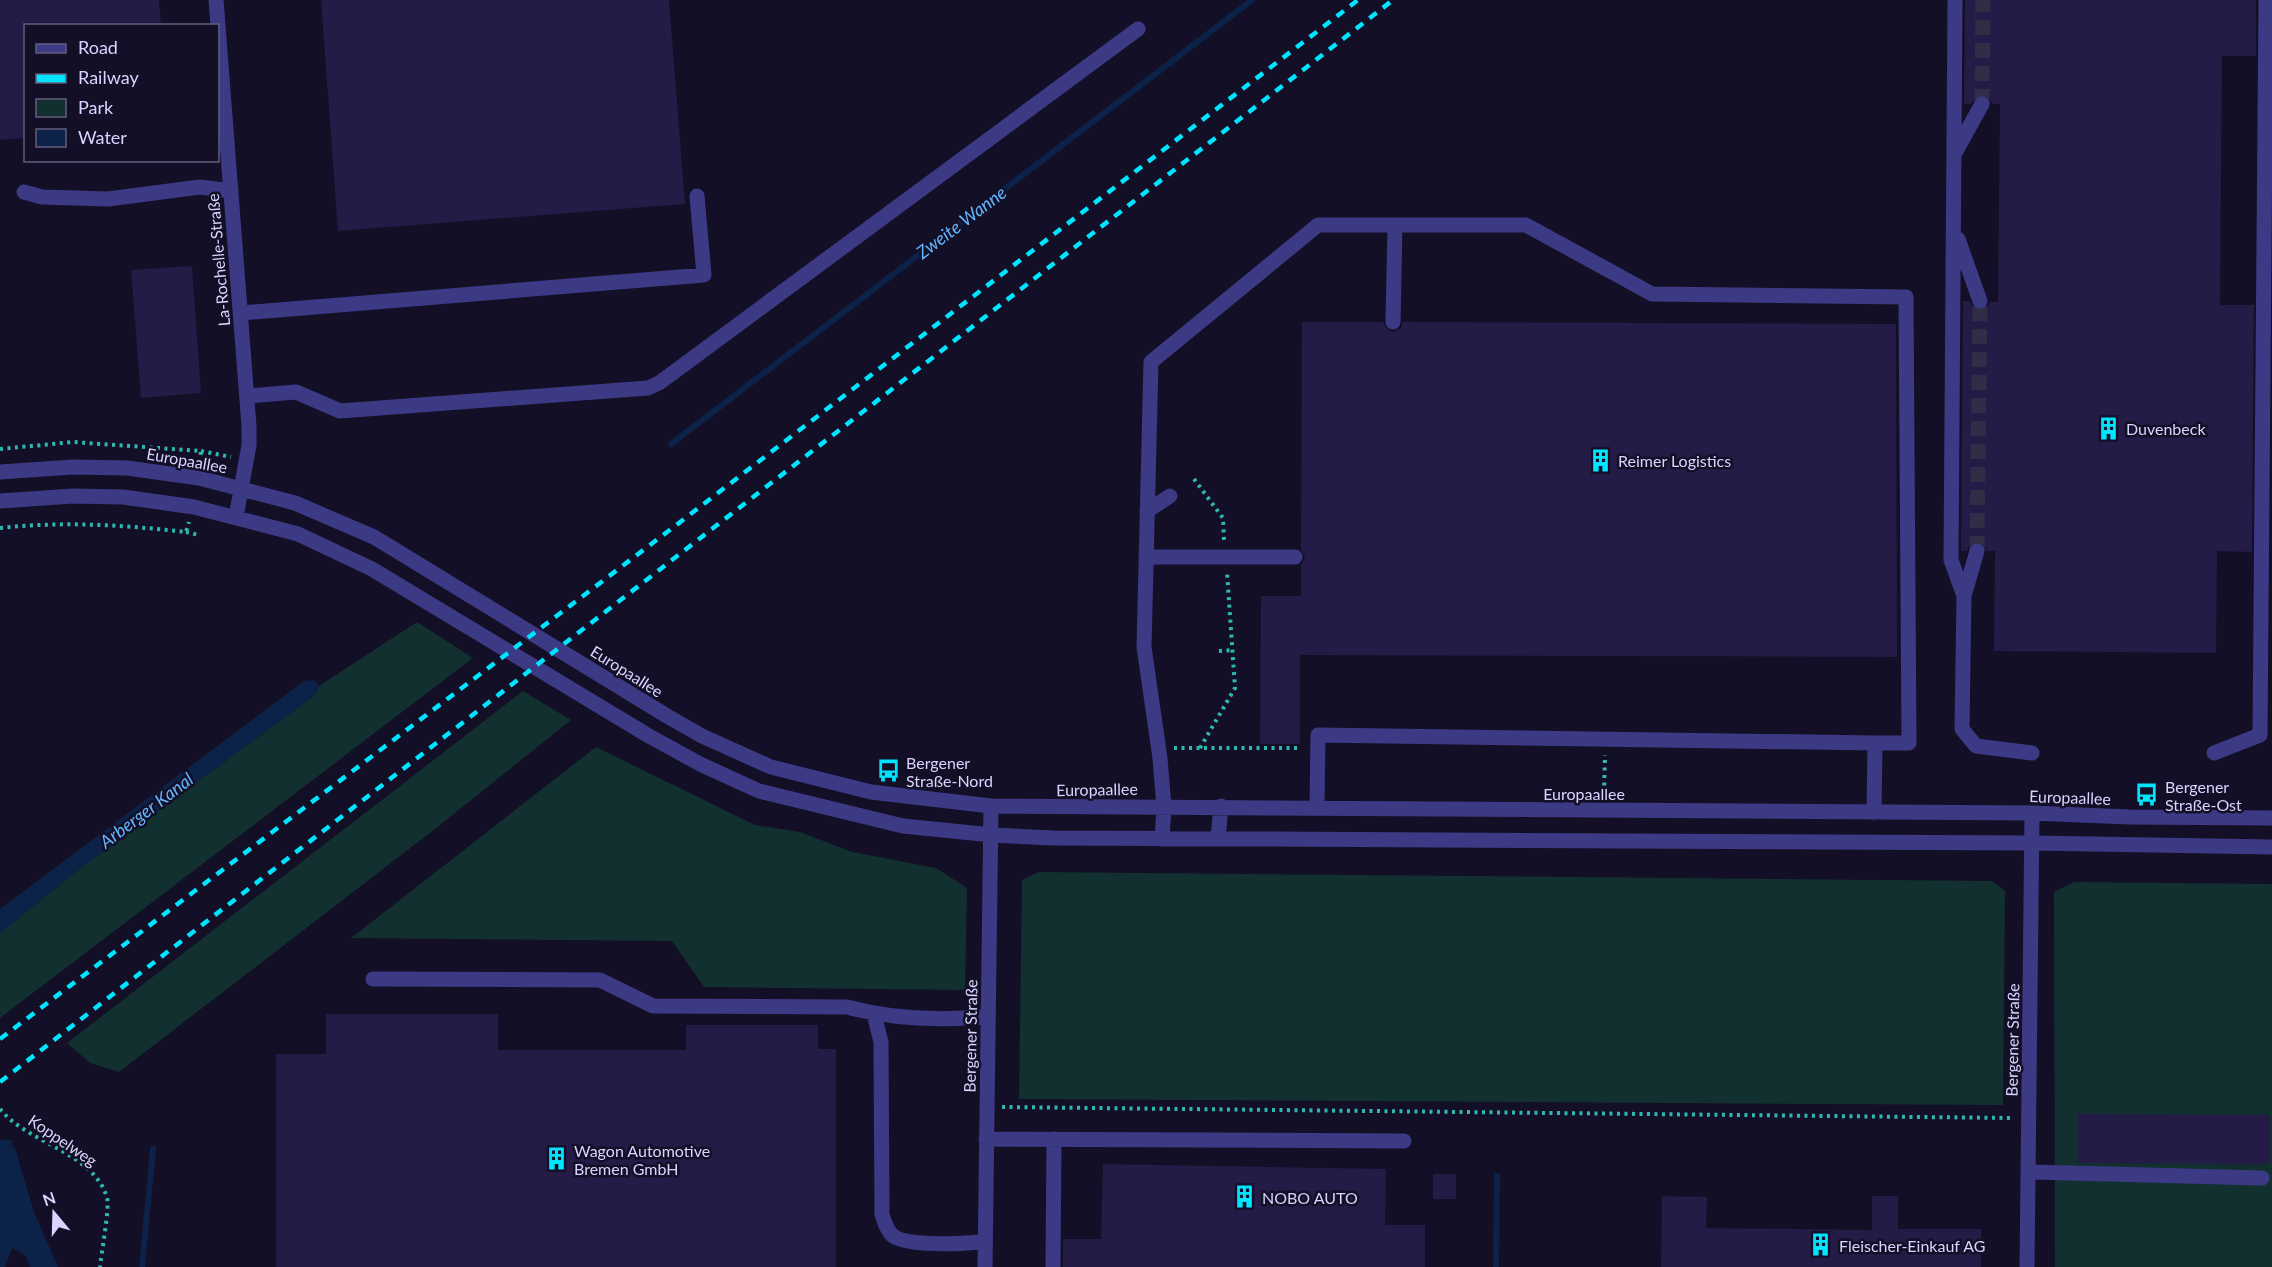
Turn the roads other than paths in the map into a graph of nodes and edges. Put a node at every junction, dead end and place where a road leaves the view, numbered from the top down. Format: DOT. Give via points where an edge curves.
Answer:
graph roads {
  1 [pos="216,0"];
  2 [pos="1955,0"];
  3 [pos="2266,0"];
  4 [pos="218,24"];
  5 [pos="1138,29"];
  6 [pos="219,38"];
  7 [pos="1982,104"];
  8 [pos="1954,154"];
  9 [pos="231,191"];
  10 [pos="24,192"];
  11 [pos="697,196"];
  12 [pos="1395,225"];
  13 [pos="1953,227"];
  14 [pos="1980,302"];
  15 [pos="241,313"];
  16 [pos="1393,322"];
  17 [pos="247,396"];
  18 [pos="0,472"];
  19 [pos="242,489"];
  20 [pos="1170,496"];
  21 [pos="0,501"];
  22 [pos="1147,511"];
  23 [pos="236,517"];
  24 [pos="1977,551"];
  25 [pos="1146,557"];
  26 [pos="1295,557"];
  27 [pos="1964,596"];
  28 [pos="1875,743"];
  29 [pos="2032,753"];
  30 [pos="2214,753"];
  31 [pos="991,806"];
  32 [pos="1164,807"];
  33 [pos="1221,807"];
  34 [pos="1317,808"];
  35 [pos="1874,813"];
  36 [pos="2032,813"];
  37 [pos="2272,818"];
  38 [pos="992,835"];
  39 [pos="1218,838"];
  40 [pos="1162,839"];
  41 [pos="2032,843"];
  42 [pos="2272,847"];
  43 [pos="373,979"];
  44 [pos="874,1014"];
  45 [pos="988,1016"];
  46 [pos="986,1139"];
  47 [pos="1054,1139"];
  48 [pos="1404,1141"];
  49 [pos="2028,1172"];
  50 [pos="2262,1178"];
  51 [pos="985,1241"];
  52 [pos="985,1267"];
  53 [pos="1053,1267"];
  54 [pos="2028,1267"];
  1 -- 4 [label="street, La-Rochelle-Straße"];
  2 -- 8 [label="street"];
  3 -- 30 [label="street" via="2260,735"];
  5 -- 17 [label="street" via="659,383 634,390 340,411 296,392"];
  6 -- 9 [label="street, La-Rochelle-Straße"];
  7 -- 8 [label="street"];
  8 -- 13 [label="street"];
  9 -- 10 [label="street" via="200,187 108,199 42,197"];
  9 -- 15 [label="street, La-Rochelle-Straße"];
  11 -- 15 [label="street" via="704,275"];
  12 -- 16 [label="street"];
  12 -- 22 [label="street" via="1318,225 1151,362"];
  12 -- 28 [label="street" via="1526,225 1652,294 1906,297 1908,743"];
  13 -- 14 [label="street"];
  13 -- 27 [label="street" via="1951,560"];
  15 -- 17 [label="street, La-Rochelle-Straße"];
  17 -- 19 [label="street, La-Rochelle-Straße" via="249,445"];
  18 -- 19 [label="street, Europaallee" via="127,468 199,478"];
  19 -- 23 [label="street, La-Rochelle-Straße"];
  19 -- 31 [label="street, Europaallee" via="295,503 374,537 667,716 771,767 871,792"];
  20 -- 22 [label="street"];
  21 -- 23 [label="street" via="123,497"];
  22 -- 25 [label="street"];
  23 -- 38 [label="street" via="298,534 372,569 649,736 759,791 903,826"];
  24 -- 27 [label="street"];
  25 -- 26 [label="street"];
  25 -- 32 [label="street" via="1144,647"];
  27 -- 29 [label="street" via="1962,729 1976,747"];
  28 -- 34 [label="street" via="1318,735"];
  28 -- 35 [label="street"];
  31 -- 32 [label="street, Europaallee"];
  31 -- 38 [label="street, Bergener Straße"];
  32 -- 33 [label="street, Europaallee"];
  32 -- 40 [label="street"];
  33 -- 34 [label="street, Europaallee"];
  33 -- 39 [label="street"];
  34 -- 35 [label="street, Europaallee"];
  35 -- 36 [label="street, Europaallee"];
  36 -- 37 [label="street, Europaallee"];
  36 -- 41 [label="street, Bergener Straße"];
  38 -- 40 [label="street"];
  38 -- 45 [label="street, Bergener Straße"];
  39 -- 40 [label="street"];
  39 -- 41 [label="street"];
  41 -- 42 [label="street"];
  41 -- 49 [label="street, Bergener Straße"];
  43 -- 44 [label="street" via="600,980 653,1006 847,1007"];
  44 -- 45 [label="street" via="958,1019"];
  44 -- 51 [label="street" via="881,1042 882,1214 886,1226 894,1237 908,1240 958,1245"];
  45 -- 46 [label="street, Bergener Straße"];
  46 -- 47 [label="street"];
  46 -- 51 [label="street, Bergener Straße"];
  47 -- 48 [label="street"];
  47 -- 53 [label="street"];
  49 -- 50 [label="street"];
  49 -- 54 [label="street, Bergener Straße"];
  51 -- 52 [label="street, Bergener Straße"];
}
